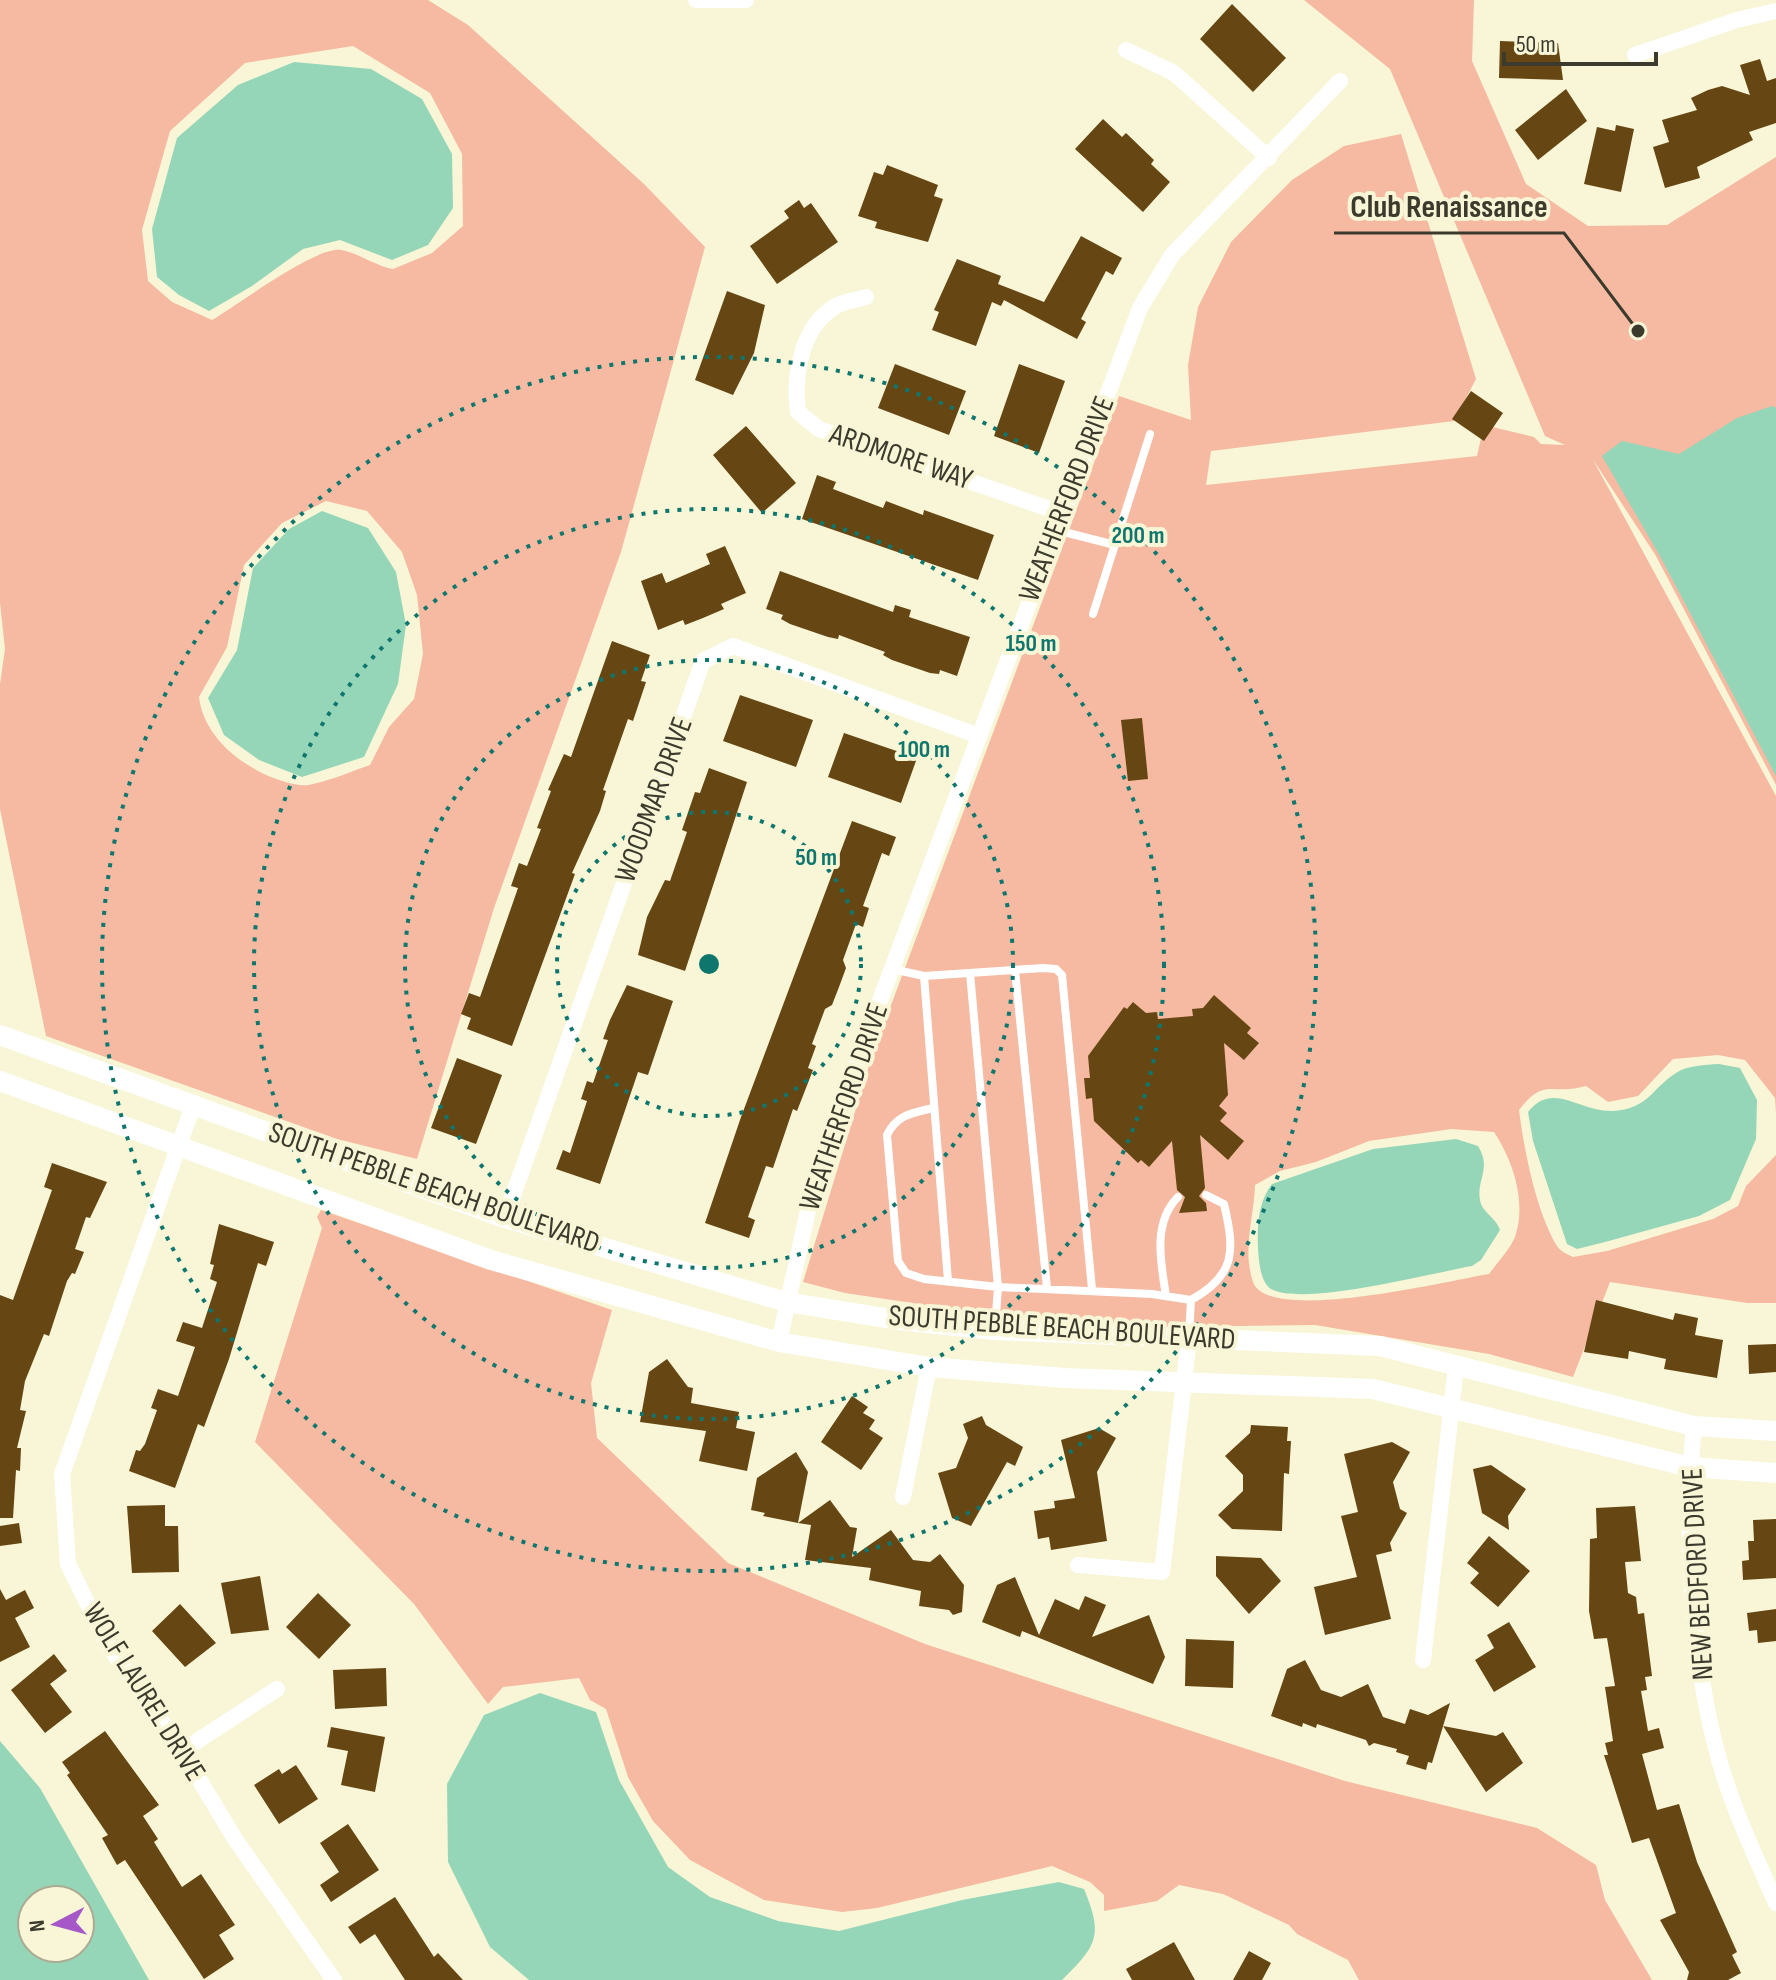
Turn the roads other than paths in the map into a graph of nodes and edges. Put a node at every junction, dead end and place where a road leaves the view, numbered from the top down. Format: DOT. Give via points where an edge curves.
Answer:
graph roads {
  1 [pos="696,0"];
  2 [pos="746,0"];
  3 [pos="1776,11"];
  4 [pos="1126,50"];
  5 [pos="1635,55"];
  6 [pos="1340,81"];
  7 [pos="1269,158"];
  8 [pos="866,297"];
  9 [pos="1150,434"];
  10 [pos="1061,513"];
  11 [pos="1055,529"];
  12 [pos="1115,545"];
  13 [pos="1093,614"];
  14 [pos="979,736"];
  15 [pos="892,969"];
  16 [pos="1015,970"];
  17 [pos="970,973"];
  18 [pos="924,976"];
  19 [pos="0,1035"];
  20 [pos="0,1081"];
  21 [pos="194,1103"];
  22 [pos="933,1108"];
  23 [pos="179,1144"];
  24 [pos="1206,1195"];
  25 [pos="1178,1197"];
  26 [pos="505,1218"];
  27 [pos="948,1281"];
  28 [pos="998,1287"];
  29 [pos="1047,1288"];
  30 [pos="1092,1289"];
  31 [pos="1166,1296"];
  32 [pos="1191,1300"];
  33 [pos="786,1302"];
  34 [pos="994,1330"];
  35 [pos="1189,1338"];
  36 [pos="779,1342"];
  37 [pos="929,1367"];
  38 [pos="1456,1367"];
  39 [pos="1183,1381"];
  40 [pos="1450,1410"];
  41 [pos="1694,1426"];
  42 [pos="1776,1431"];
  43 [pos="1690,1467"];
  44 [pos="1776,1473"];
  45 [pos="903,1497"];
  46 [pos="1078,1565"];
  47 [pos="1423,1660"];
  48 [pos="277,1689"];
  49 [pos="182,1751"];
  50 [pos="1776,1903"];
  51 [pos="334,1980"];
  1 -- 2 [label="street"];
  3 -- 5 [label="street"];
  4 -- 7 [label="street" via="1174,73"];
  6 -- 7 [label="street, WEATHERFORD DRIVE"];
  7 -- 10 [label="street, WEATHERFORD DRIVE" via="1172,255 1148,295"];
  8 -- 10 [label="street, ARDMORE WAY" via="835,306 807,337 794,385 798,412 819,429"];
  9 -- 12 [label="lane"];
  10 -- 11 [label="street, WEATHERFORD DRIVE"];
  11 -- 12 [label="lane"];
  11 -- 14 [label="street, WEATHERFORD DRIVE"];
  12 -- 13 [label="lane"];
  14 -- 15 [label="street, WEATHERFORD DRIVE"];
  14 -- 26 [label="street, WOODMAR DRIVE" via="733,646 703,661"];
  15 -- 18 [label="lane"];
  15 -- 33 [label="street, WEATHERFORD DRIVE" via="811,1197"];
  16 -- 17 [label="lane"];
  16 -- 29 [label="lane"];
  16 -- 30 [label="lane" via="1056,969 1062,975"];
  17 -- 18 [label="lane"];
  17 -- 28 [label="lane"];
  18 -- 22 [label="lane"];
  19 -- 21 [label="street, SOUTH PEBBLE BEACH BOULEVARD"];
  20 -- 23 [label="street, SOUTH PEBBLE BEACH BOULEVARD"];
  21 -- 23 [label="street, WOLF LAUREL DRIVE"];
  21 -- 26 [label="street, SOUTH PEBBLE BEACH BOULEVARD"];
  22 -- 27 [label="lane"];
  22 -- 27 [label="lane" via="904,1115 887,1135 898,1261 906,1273"];
  23 -- 36 [label="street, SOUTH PEBBLE BEACH BOULEVARD" via="491,1260"];
  23 -- 49 [label="street, WOLF LAUREL DRIVE" via="62,1474 68,1564 108,1645"];
  24 -- 32 [label="lane" via="1224,1204 1232,1237 1227,1272 1216,1286"];
  25 -- 31 [label="lane" via="1167,1208 1162,1230"];
  26 -- 33 [label="street, SOUTH PEBBLE BEACH BOULEVARD"];
  27 -- 28 [label="lane"];
  28 -- 29 [label="lane"];
  28 -- 34 [label="lane"];
  29 -- 30 [label="lane"];
  30 -- 31 [label="lane"];
  31 -- 32 [label="lane"];
  32 -- 35 [label="lane"];
  33 -- 34 [label="street, SOUTH PEBBLE BEACH BOULEVARD"];
  33 -- 36 [label="street, WEATHERFORD DRIVE"];
  34 -- 35 [label="street, SOUTH PEBBLE BEACH BOULEVARD"];
  35 -- 38 [label="street, SOUTH PEBBLE BEACH BOULEVARD" via="1380,1346"];
  35 -- 39 [label="street"];
  36 -- 37 [label="street, SOUTH PEBBLE BEACH BOULEVARD"];
  37 -- 39 [label="street, SOUTH PEBBLE BEACH BOULEVARD"];
  37 -- 45 [label="street"];
  38 -- 40 [label="street"];
  38 -- 41 [label="street, SOUTH PEBBLE BEACH BOULEVARD"];
  39 -- 40 [label="street, SOUTH PEBBLE BEACH BOULEVARD" via="1373,1389"];
  39 -- 46 [label="street" via="1162,1572"];
  40 -- 43 [label="street, SOUTH PEBBLE BEACH BOULEVARD"];
  40 -- 47 [label="street"];
  41 -- 42 [label="street, SOUTH PEBBLE BEACH BOULEVARD"];
  41 -- 43 [label="street, NEW BEDFORD DRIVE"];
  43 -- 44 [label="street, SOUTH PEBBLE BEACH BOULEVARD"];
  43 -- 50 [label="street, NEW BEDFORD DRIVE" via="1697,1661 1717,1751"];
  48 -- 49 [label="street"];
  49 -- 51 [label="street, WOLF LAUREL DRIVE" via="235,1839"];
}
